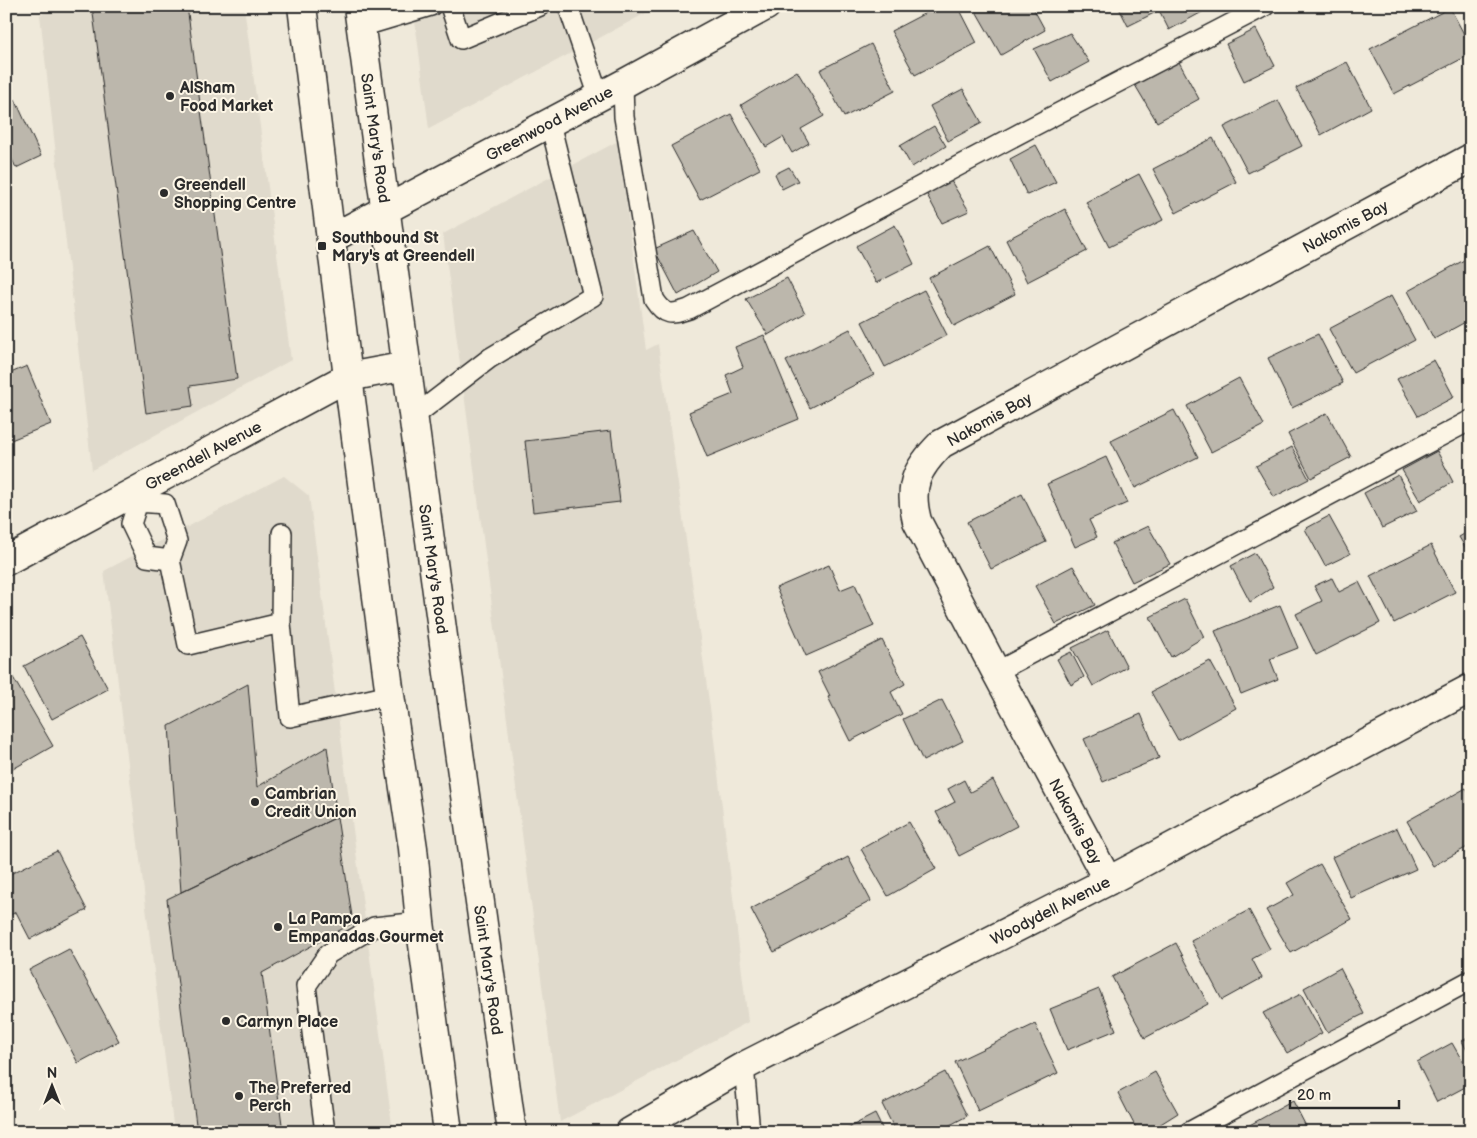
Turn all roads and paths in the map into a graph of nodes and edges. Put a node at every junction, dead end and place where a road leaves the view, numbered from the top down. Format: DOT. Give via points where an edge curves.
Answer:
graph roads {
  1 [pos="302,6"];
  2 [pos="431,6"];
  3 [pos="450,6"];
  4 [pos="540,6"];
  5 [pos="568,6"];
  6 [pos="766,6"];
  7 [pos="1265,6"];
  8 [pos="359,17"];
  9 [pos="623,84"];
  10 [pos="599,97"];
  11 [pos="550,123"];
  12 [pos="1471,158"];
  13 [pos="386,211"];
  14 [pos="332,238"];
  15 [pos="407,366"];
  16 [pos="348,377"];
  17 [pos="413,417"];
  18 [pos="1471,420"];
  19 [pos="136,497"];
  20 [pos="282,533"];
  21 [pos="6,560"];
  22 [pos="170,560"];
  23 [pos="281,624"];
  24 [pos="996,672"];
  25 [pos="1471,688"];
  26 [pos="390,695"];
  27 [pos="1108,881"];
  28 [pos="420,922"];
  29 [pos="1471,980"];
  30 [pos="744,1066"];
  31 [pos="325,1132"];
  32 [pos="448,1132"];
  33 [pos="512,1132"];
  34 [pos="630,1132"];
  35 [pos="750,1132"];
  36 [pos="1189,1132"];
  1 -- 14 [label="street"];
  2 -- 8 [label="lane"];
  3 -- 4 [label="lane" via="461,39"];
  5 -- 10 [label="lane"];
  6 -- 9 [label="street, Greenwood Avenue"];
  7 -- 9 [label="lane" via="676,314 660,308 654,299 624,117"];
  8 -- 13 [label="street, Saint Mary's Road"];
  9 -- 10 [label="street, Greenwood Avenue"];
  10 -- 11 [label="street, Greenwood Avenue"];
  11 -- 13 [label="street, Greenwood Avenue"];
  11 -- 17 [label="lane" via="593,296 490,358"];
  12 -- 24 [label="street, Nakomis Bay" via="941,444 929,456 918,472 914,490 917,521"];
  13 -- 14 [label="street, Greenwood Avenue"];
  13 -- 15 [label="street, Saint Mary's Road"];
  14 -- 16 [label="street"];
  15 -- 16 [label="street, Greendell Avenue"];
  15 -- 17 [label="street, Saint Mary's Road"];
  16 -- 19 [label="street, Greendell Avenue"];
  16 -- 26 [label="street"];
  17 -- 33 [label="street, Saint Mary's Road"];
  18 -- 24 [label="lane"];
  19 -- 21 [label="street, Greendell Avenue"];
  19 -- 22 [label="lane" via="132,524 148,557"];
  19 -- 22 [label="lane" via="165,504 177,541"];
  20 -- 23 [label="lane"];
  22 -- 23 [label="lane" via="188,645"];
  23 -- 26 [label="lane" via="290,718"];
  24 -- 27 [label="street, Nakomis Bay"];
  25 -- 27 [label="street, Woodydell Avenue"];
  26 -- 28 [label="street" via="413,848"];
  27 -- 30 [label="street, Woodydell Avenue"];
  28 -- 31 [label="lane" via="374,927 328,954 306,986"];
  28 -- 32 [label="street"];
  29 -- 36 [label="lane"];
  30 -- 34 [label="street, Woodydell Avenue"];
  30 -- 35 [label="lane"];
}
